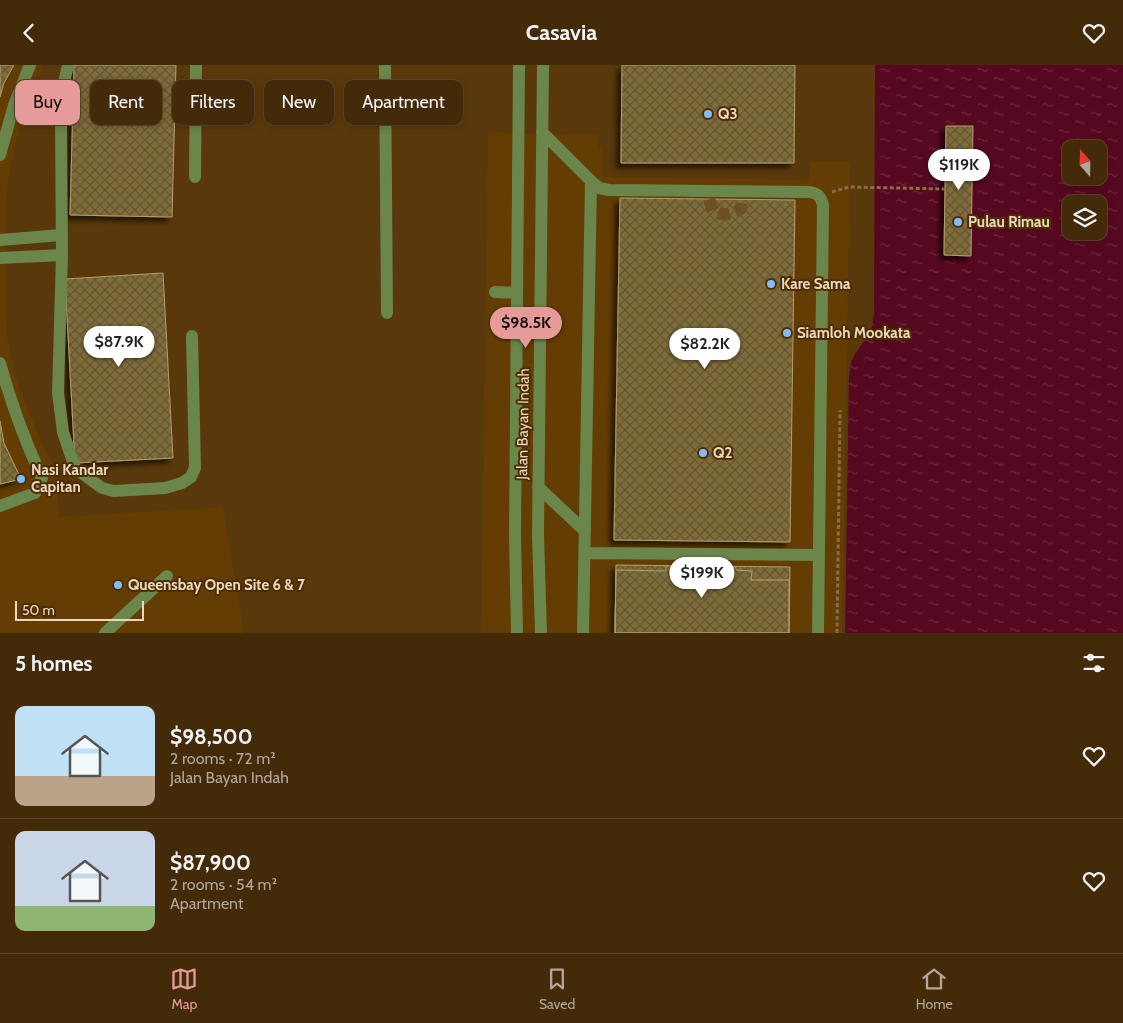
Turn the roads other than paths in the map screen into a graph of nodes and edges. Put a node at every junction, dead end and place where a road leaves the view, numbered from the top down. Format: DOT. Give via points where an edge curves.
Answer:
graph roads {
  1 [pos="30,65"];
  2 [pos="68,65"];
  3 [pos="196,65"];
  4 [pos="385,65"];
  5 [pos="519,65"];
  6 [pos="543,65"];
  7 [pos="542,132"];
  8 [pos="0,155"];
  9 [pos="195,177"];
  10 [pos="591,181"];
  11 [pos="61,235"];
  12 [pos="0,240"];
  13 [pos="62,255"];
  14 [pos="0,258"];
  15 [pos="495,292"];
  16 [pos="517,293"];
  17 [pos="387,313"];
  18 [pos="192,335"];
  19 [pos="0,363"];
  20 [pos="538,487"];
  21 [pos="0,506"];
  22 [pos="585,531"];
  23 [pos="585,553"];
  24 [pos="819,555"];
  25 [pos="166,576"];
  26 [pos="105,633"];
  27 [pos="517,633"];
  28 [pos="541,633"];
  29 [pos="583,633"];
  30 [pos="818,633"];
  1 -- 8 [label="street" via="14,105"];
  2 -- 11 [label="street" via="61,96"];
  3 -- 9 [label="street"];
  4 -- 17 [label="street"];
  5 -- 16 [label="street, Jalan Bayan Indah"];
  6 -- 7 [label="street, Jalan Bayan Indah"];
  7 -- 10 [label="street"];
  7 -- 20 [label="street, Jalan Bayan Indah"];
  10 -- 22 [label="street"];
  10 -- 24 [label="street" via="609,191 709,195 809,192 819,196 823,205"];
  11 -- 12 [label="street"];
  11 -- 13 [label="street"];
  13 -- 14 [label="street"];
  13 -- 18 [label="street" via="58,393 63,432 75,468 102,488 114,491 165,488 191,477 195,468"];
  15 -- 16 [label="street"];
  16 -- 27 [label="street, Jalan Bayan Indah"];
  19 -- 21 [label="street" via="13,407 42,479 35,493"];
  20 -- 22 [label="street"];
  20 -- 28 [label="street, Jalan Bayan Indah"];
  22 -- 23 [label="street"];
  23 -- 24 [label="street" via="736,561"];
  23 -- 29 [label="street"];
  24 -- 30 [label="street"];
  25 -- 26 [label="street"];
}
